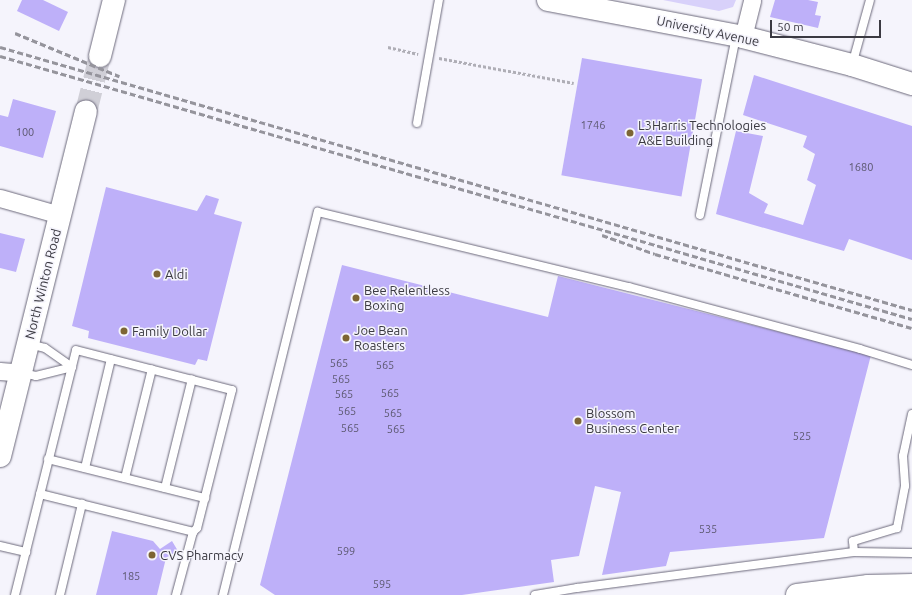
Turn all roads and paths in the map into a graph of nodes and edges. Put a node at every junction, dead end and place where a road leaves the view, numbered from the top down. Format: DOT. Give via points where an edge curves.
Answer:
graph roads {
  1 [pos="114,0"];
  2 [pos="439,0"];
  3 [pos="548,0"];
  4 [pos="752,0"];
  5 [pos="870,0"];
  6 [pos="740,36"];
  7 [pos="388,48"];
  8 [pos="428,55"];
  9 [pos="100,56"];
  10 [pos="852,66"];
  11 [pos="574,83"];
  12 [pos="912,84"];
  13 [pos="86,112"];
  14 [pos="417,123"];
  15 [pos="0,198"];
  16 [pos="60,215"];
  17 [pos="700,215"];
  18 [pos="28,344"];
  19 [pos="111,359"];
  20 [pos="912,364"];
  21 [pos="72,367"];
  22 [pos="152,369"];
  23 [pos="10,372"];
  24 [pos="192,379"];
  25 [pos="912,414"];
  26 [pos="0,456"];
  27 [pos="48,459"];
  28 [pos="85,468"];
  29 [pos="125,478"];
  30 [pos="165,488"];
  31 [pos="40,494"];
  32 [pos="205,498"];
  33 [pos="82,504"];
  34 [pos="193,532"];
  35 [pos="0,546"];
  36 [pos="26,552"];
  37 [pos="854,552"];
  38 [pos="912,553"];
  39 [pos="912,585"];
  40 [pos="15,595"];
  41 [pos="60,595"];
  42 [pos="176,595"];
  43 [pos="223,595"];
  44 [pos="535,595"];
  45 [pos="798,595"];
  1 -- 9 [label="main road"];
  2 -- 8 [label="lane"];
  3 -- 6 [label="main road, University Avenue"];
  4 -- 6 [label="street"];
  5 -- 10 [label="lane"];
  6 -- 10 [label="main road, University Avenue"];
  6 -- 17 [label="lane"];
  7 -- 8 [label="path"];
  8 -- 11 [label="path"];
  8 -- 14 [label="lane"];
  10 -- 12 [label="main road, University Avenue"];
  13 -- 16 [label="main road, North Winton Road"];
  15 -- 16 [label="street"];
  16 -- 18 [label="main road, North Winton Road"];
  18 -- 21 [label="lane" via="45,348"];
  18 -- 23 [label="main road, North Winton Road"];
  19 -- 21 [label="lane" via="76,350"];
  19 -- 22 [label="lane"];
  19 -- 28 [label="lane"];
  20 -- 43 [label="lane" via="629,288 318,212"];
  21 -- 23 [label="lane" via="36,376"];
  21 -- 27 [label="lane"];
  22 -- 24 [label="lane"];
  22 -- 29 [label="lane"];
  23 -- 26 [label="main road, North Winton Road"];
  24 -- 30 [label="lane"];
  24 -- 32 [label="lane" via="232,390"];
  25 -- 37 [label="lane" via="903,456 905,486 897,528 853,540"];
  27 -- 28 [label="lane"];
  27 -- 31 [label="lane"];
  28 -- 29 [label="lane"];
  29 -- 30 [label="lane"];
  30 -- 32 [label="lane"];
  31 -- 33 [label="lane"];
  31 -- 36 [label="lane"];
  32 -- 34 [label="lane" via="197,528"];
  33 -- 34 [label="lane"];
  33 -- 41 [label="lane"];
  34 -- 42 [label="lane"];
  35 -- 36 [label="lane"];
  36 -- 40 [label="lane"];
  37 -- 38 [label="lane"];
  37 -- 44 [label="lane"];
  39 -- 45 [label="main road" via="868,586"];
}
